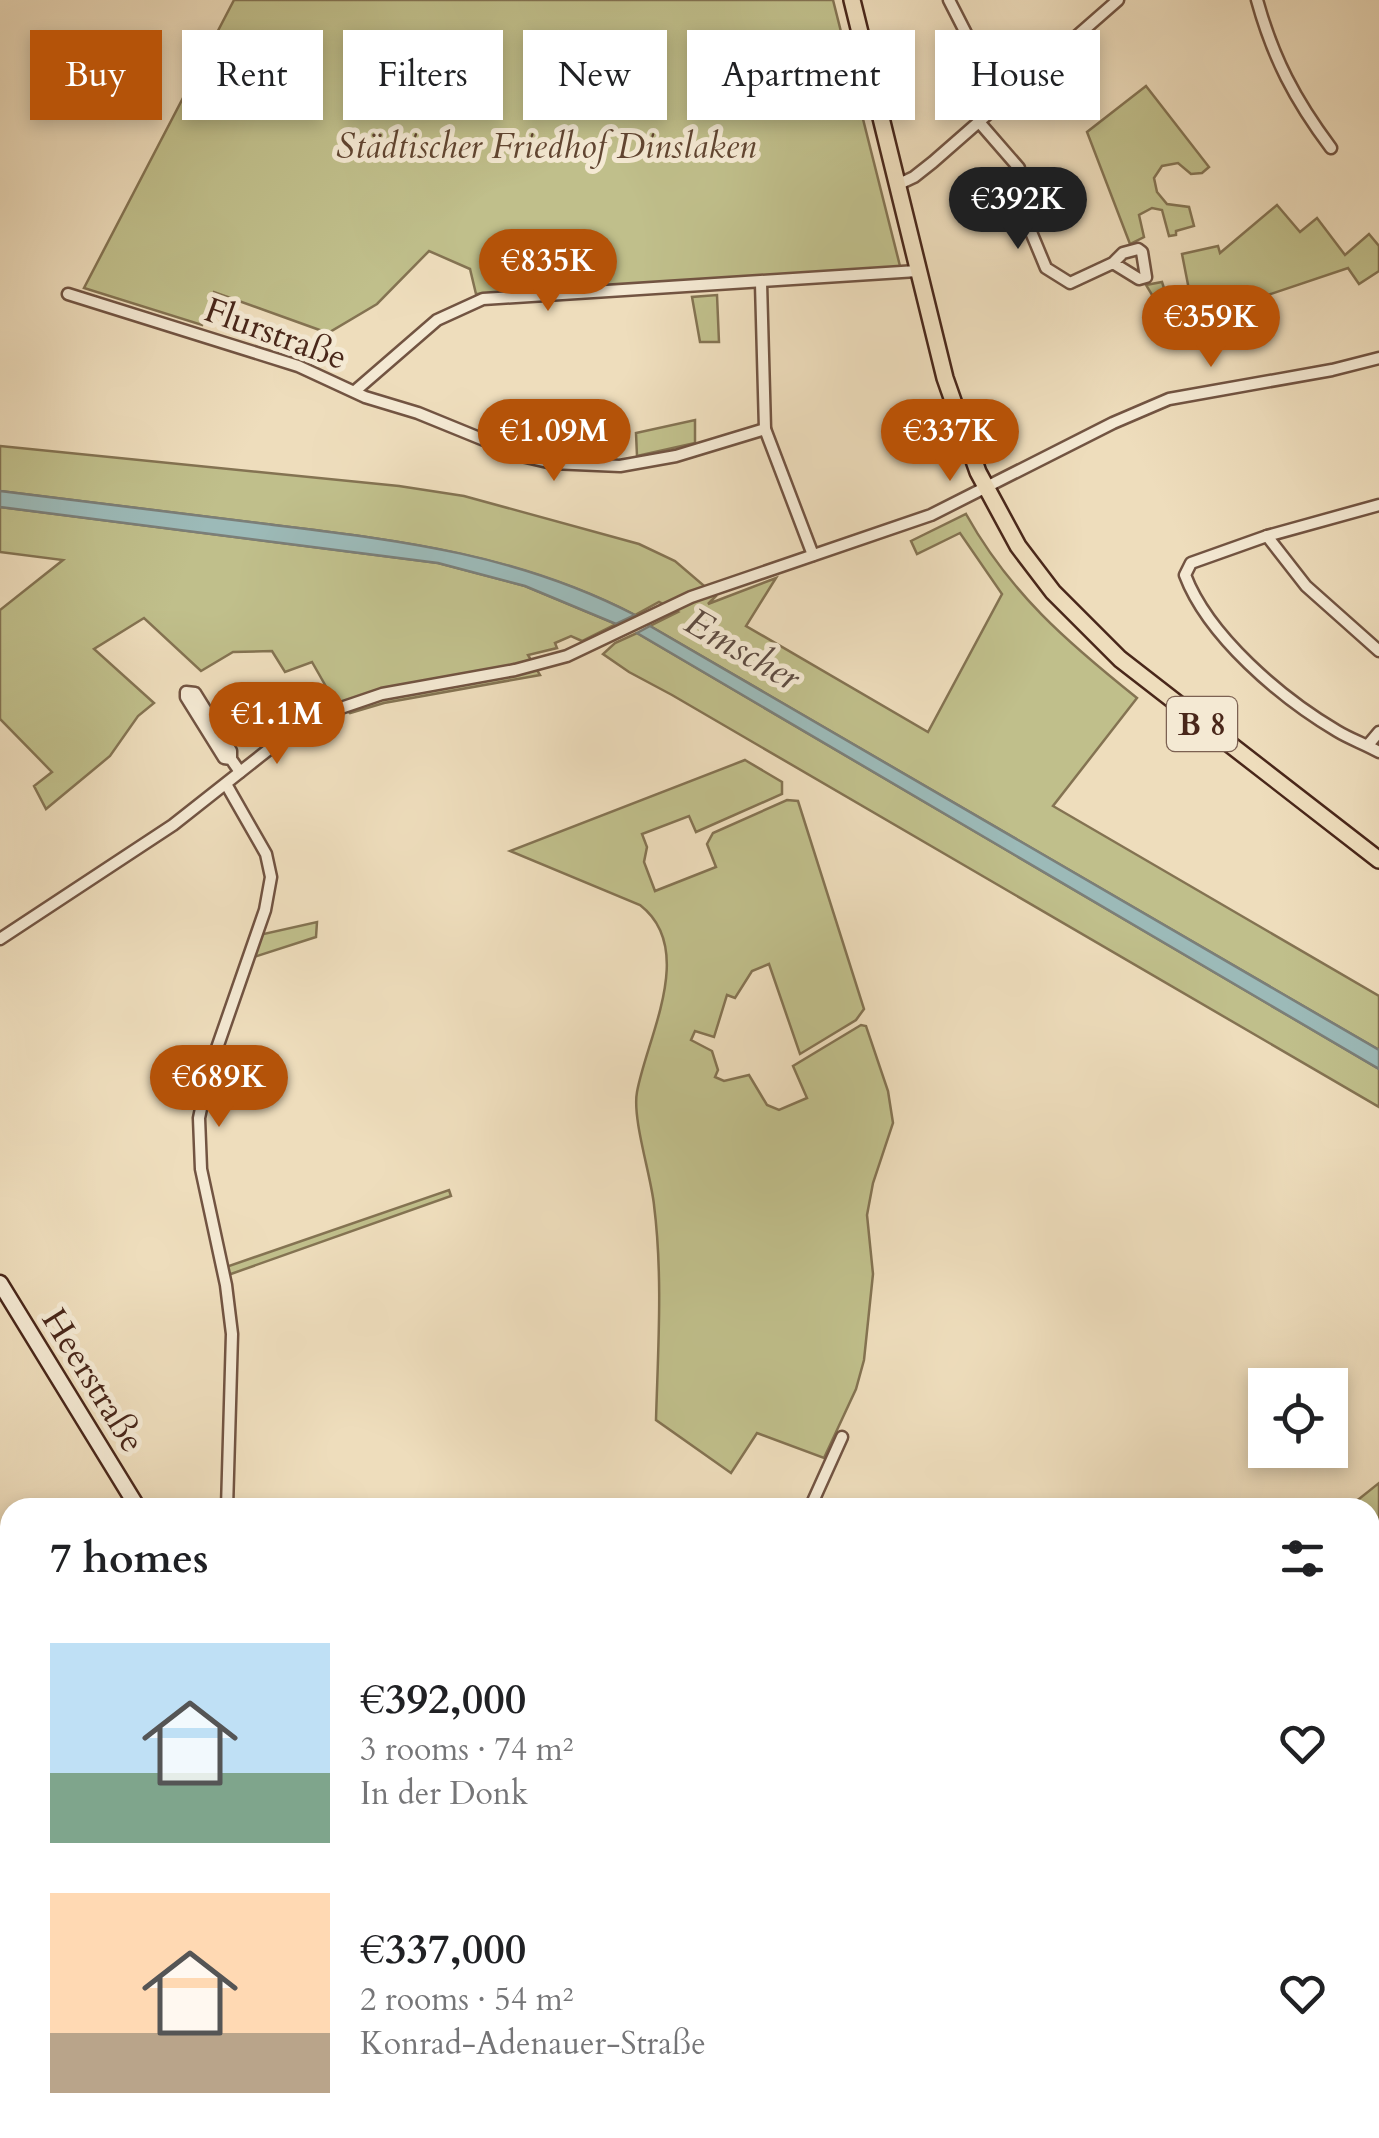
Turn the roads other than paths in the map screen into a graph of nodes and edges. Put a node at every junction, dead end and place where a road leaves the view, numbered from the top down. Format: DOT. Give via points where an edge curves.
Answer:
graph roads {
  1 [pos="852,0"];
  2 [pos="949,0"];
  3 [pos="1118,0"];
  4 [pos="1258,0"];
  5 [pos="964,30"];
  6 [pos="1084,30"];
  7 [pos="981,120"];
  8 [pos="979,122"];
  9 [pos="1332,148"];
  10 [pos="897,185"];
  11 [pos="1113,262"];
  12 [pos="917,271"];
  13 [pos="761,283"];
  14 [pos="68,294"];
  15 [pos="1379,358"];
  16 [pos="355,391"];
  17 [pos="764,429"];
  18 [pos="986,488"];
  19 [pos="1379,506"];
  20 [pos="1267,536"];
  21 [pos="813,555"];
  22 [pos="1379,651"];
  23 [pos="1379,732"];
  24 [pos="1374,749"];
  25 [pos="231,759"];
  26 [pos="240,772"];
  27 [pos="226,784"];
  28 [pos="1379,860"];
  29 [pos="0,939"];
  30 [pos="0,1283"];
  31 [pos="842,1437"];
  32 [pos="132,1498"];
  33 [pos="227,1498"];
  34 [pos="815,1498"];
  1 -- 10 [label="main road, B 8"];
  2 -- 5 [label="street"];
  3 -- 6 [label="street"];
  4 -- 9 [label="street" via="1270,48"];
  7 -- 8 [label="street"];
  8 -- 10 [label="street"];
  8 -- 11 [label="street" via="1019,168 1021,208 1046,268 1070,283"];
  10 -- 12 [label="main road, B 8"];
  12 -- 13 [label="street, Flurstraße"];
  12 -- 18 [label="main road, B 8" via="954,410"];
  13 -- 16 [label="street, Flurstraße" via="483,299 437,320"];
  13 -- 17 [label="street"];
  14 -- 16 [label="street, Flurstraße" via="298,366"];
  15 -- 18 [label="street" via="1170,400"];
  16 -- 17 [label="street" via="526,457 571,466 676,456"];
  17 -- 21 [label="street"];
  18 -- 21 [label="street"];
  18 -- 28 [label="main road, B 8" via="1018,546 1096,637"];
  19 -- 20 [label="street"];
  20 -- 22 [label="street" via="1306,586"];
  20 -- 24 [label="street" via="1191,564 1185,575 1204,614 1264,677 1333,729"];
  21 -- 26 [label="street" via="669,607 542,664 358,702 304,725"];
  23 -- 24 [label="street"];
  25 -- 25 [label="street" via="232,751 190,690 186,697 224,758"];
  25 -- 26 [label="street"];
  26 -- 27 [label="street"];
  27 -- 29 [label="street" via="136,852"];
  27 -- 33 [label="street" via="266,854 271,876 199,1118 201,1169 232,1334"];
  30 -- 32 [label="main road, Heerstraße"];
  31 -- 34 [label="street"];
}
